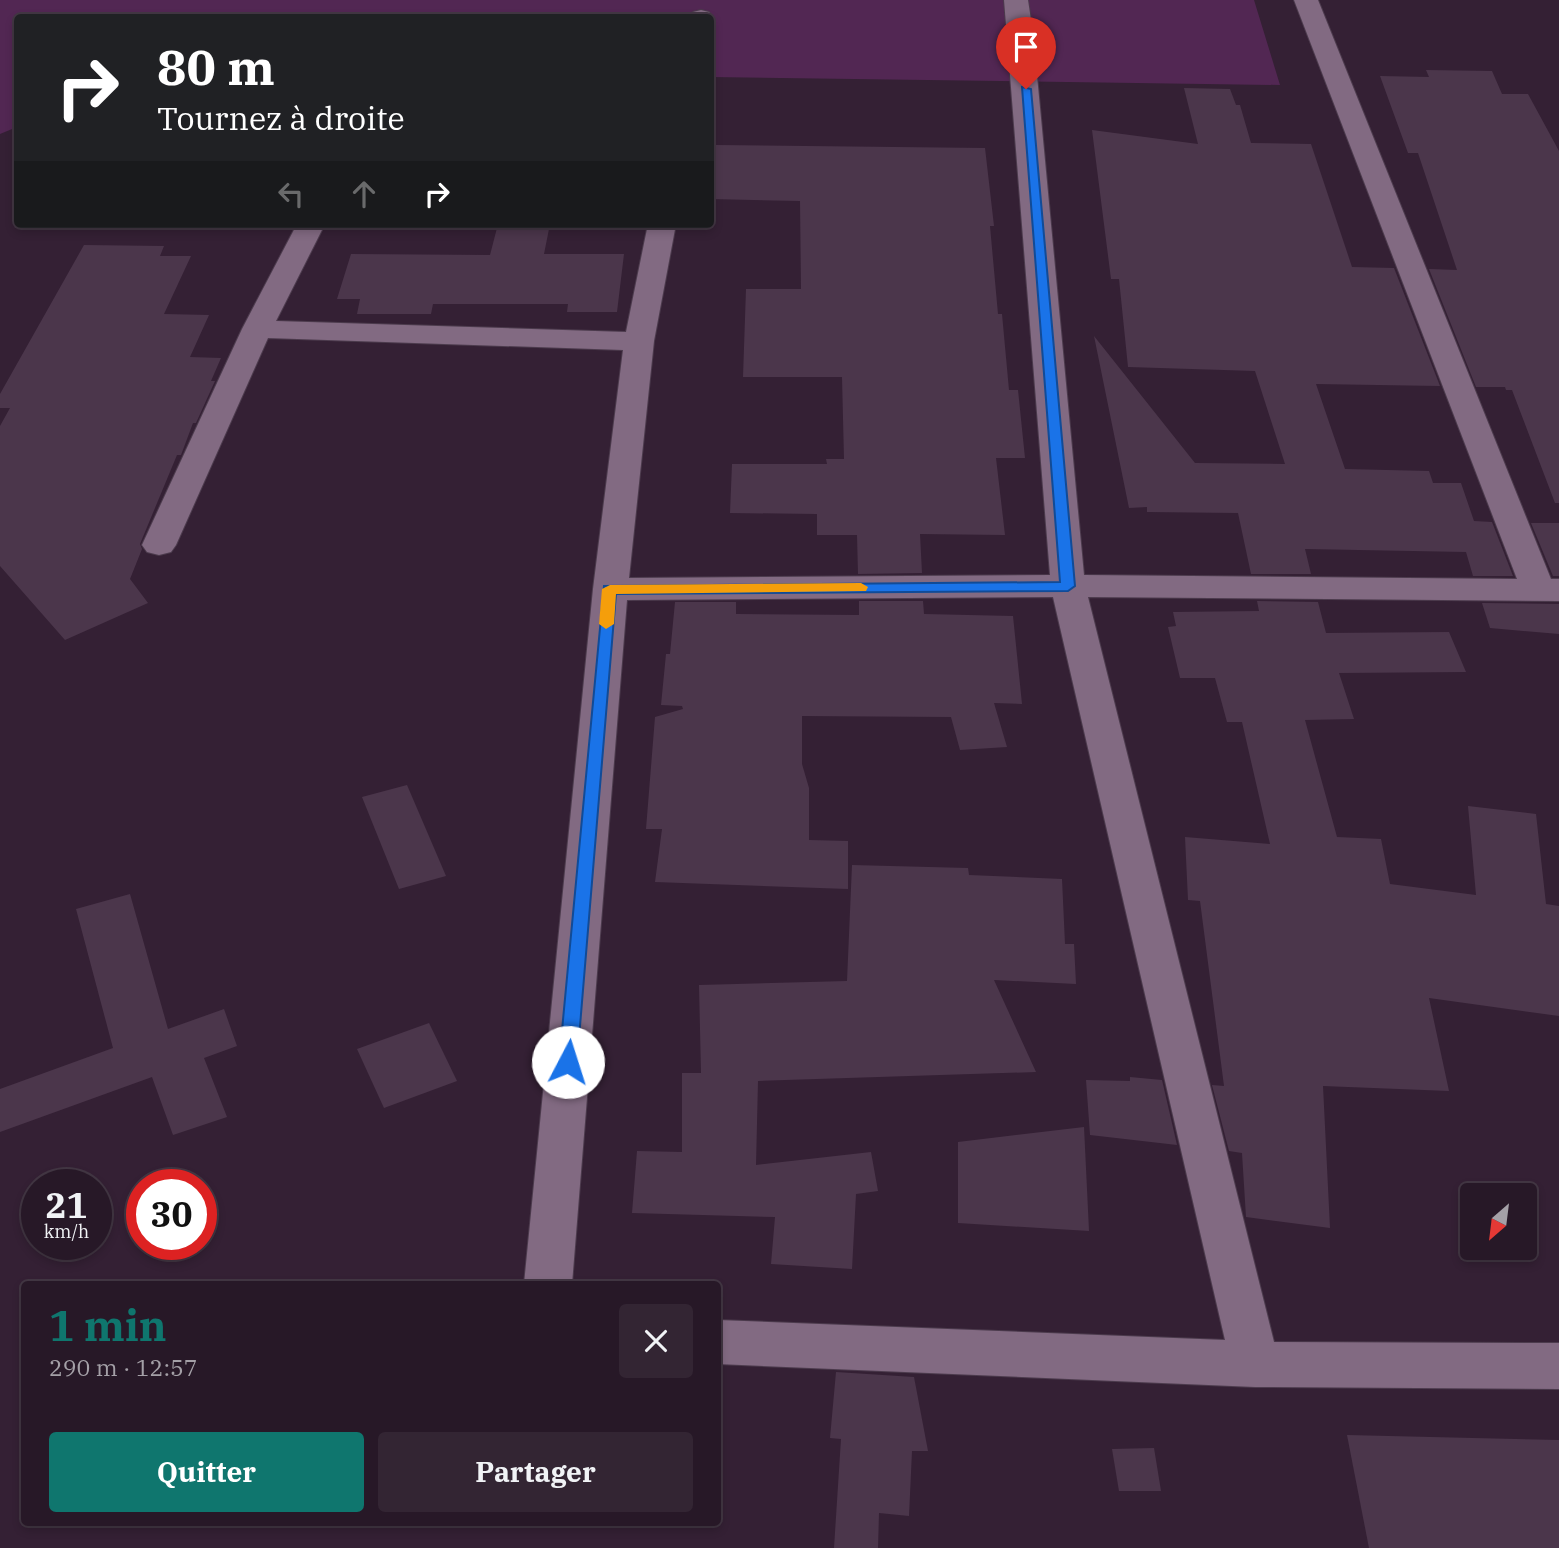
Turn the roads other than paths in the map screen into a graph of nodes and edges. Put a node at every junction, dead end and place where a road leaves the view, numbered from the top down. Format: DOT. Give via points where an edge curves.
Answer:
graph roads {
  1 [pos="1016,0"];
  2 [pos="1307,0"];
  3 [pos="310,228"];
  4 [pos="661,228"];
  5 [pos="257,328"];
  6 [pos="639,341"];
  7 [pos="159,545"];
  8 [pos="1068,586"];
  9 [pos="610,589"];
  10 [pos="1549,589"];
  11 [pos="548,1281"];
  12 [pos="721,1342"];
  13 [pos="1255,1364"];
  14 [pos="1559,1366"];
  1 -- 8 [label="street"];
  2 -- 10 [label="street"];
  3 -- 5 [label="street"];
  4 -- 6 [label="street"];
  5 -- 6 [label="street"];
  5 -- 7 [label="street"];
  6 -- 9 [label="street"];
  8 -- 9 [label="street"];
  8 -- 10 [label="street"];
  8 -- 13 [label="street"];
  9 -- 11 [label="street"];
  12 -- 13 [label="street"];
  13 -- 14 [label="street"];
}
